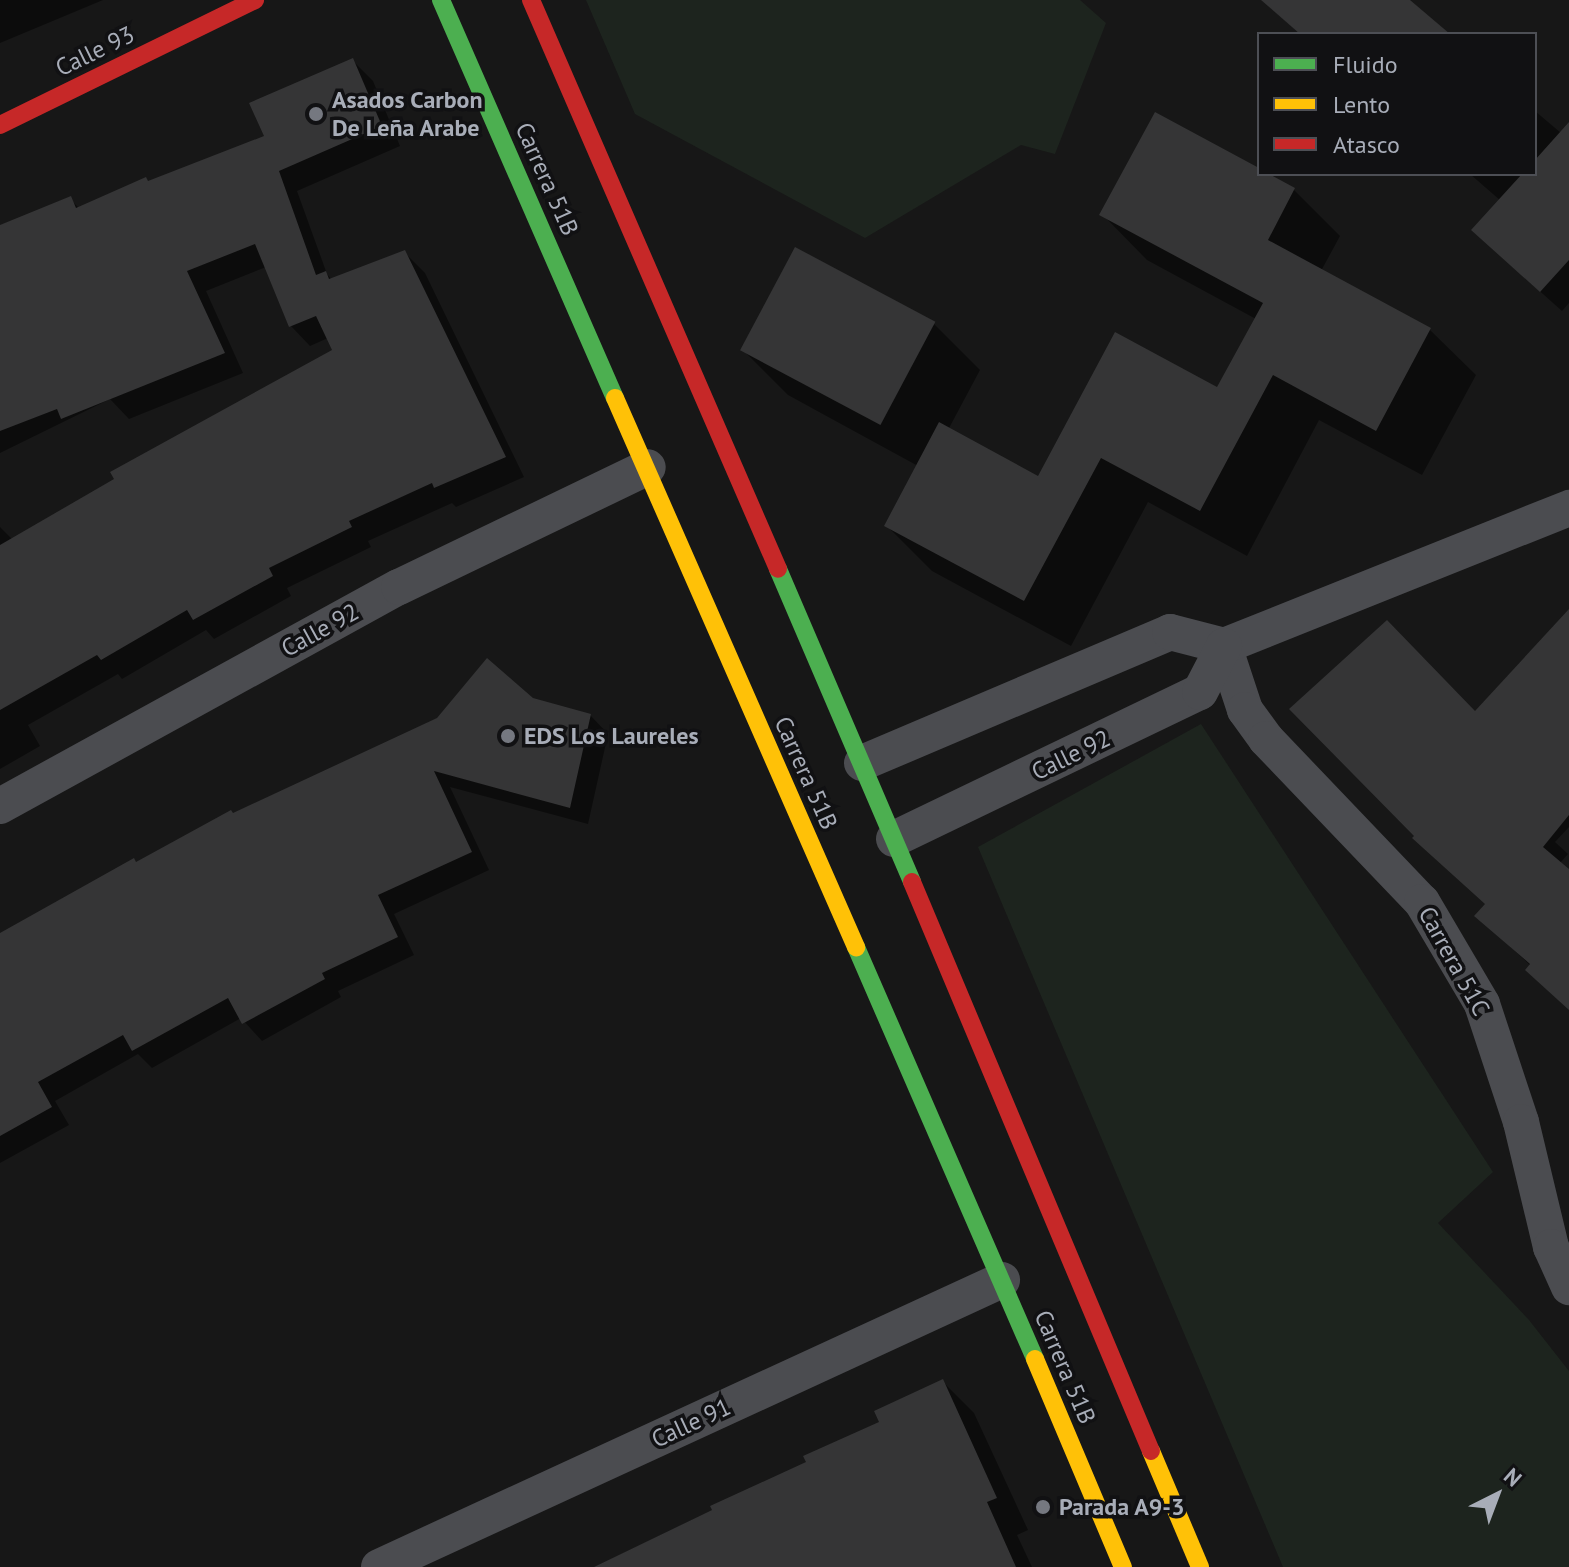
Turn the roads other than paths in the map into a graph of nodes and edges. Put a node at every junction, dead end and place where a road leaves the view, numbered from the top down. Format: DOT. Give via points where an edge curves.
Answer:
graph roads {
  1 [pos="255,0"];
  2 [pos="441,0"];
  3 [pos="531,0"];
  4 [pos="0,125"];
  5 [pos="648,467"];
  6 [pos="1569,508"];
  7 [pos="1224,646"];
  8 [pos="862,763"];
  9 [pos="0,806"];
  10 [pos="894,839"];
  11 [pos="1002,1280"];
  12 [pos="1569,1287"];
  13 [pos="379,1567"];
  14 [pos="1123,1567"];
  15 [pos="1200,1567"];
  1 -- 4 [label="main road, Calle 93"];
  2 -- 5 [label="main road, Carrera 51B"];
  3 -- 8 [label="main road, Carrera 51B"];
  5 -- 9 [label="street, Calle 92" via="399,587"];
  5 -- 11 [label="main road, Carrera 51B"];
  6 -- 7 [label="street"];
  7 -- 8 [label="street" via="1170,632"];
  7 -- 10 [label="street, Calle 92" via="1200,692"];
  7 -- 12 [label="street, Carrera 51C" via="1245,710 1422,902 1482,1004 1521,1122 1551,1247"];
  8 -- 10 [label="main road, Carrera 51B"];
  10 -- 15 [label="main road, Carrera 51B"];
  11 -- 13 [label="street, Calle 91"];
  11 -- 14 [label="main road, Carrera 51B"];
}
